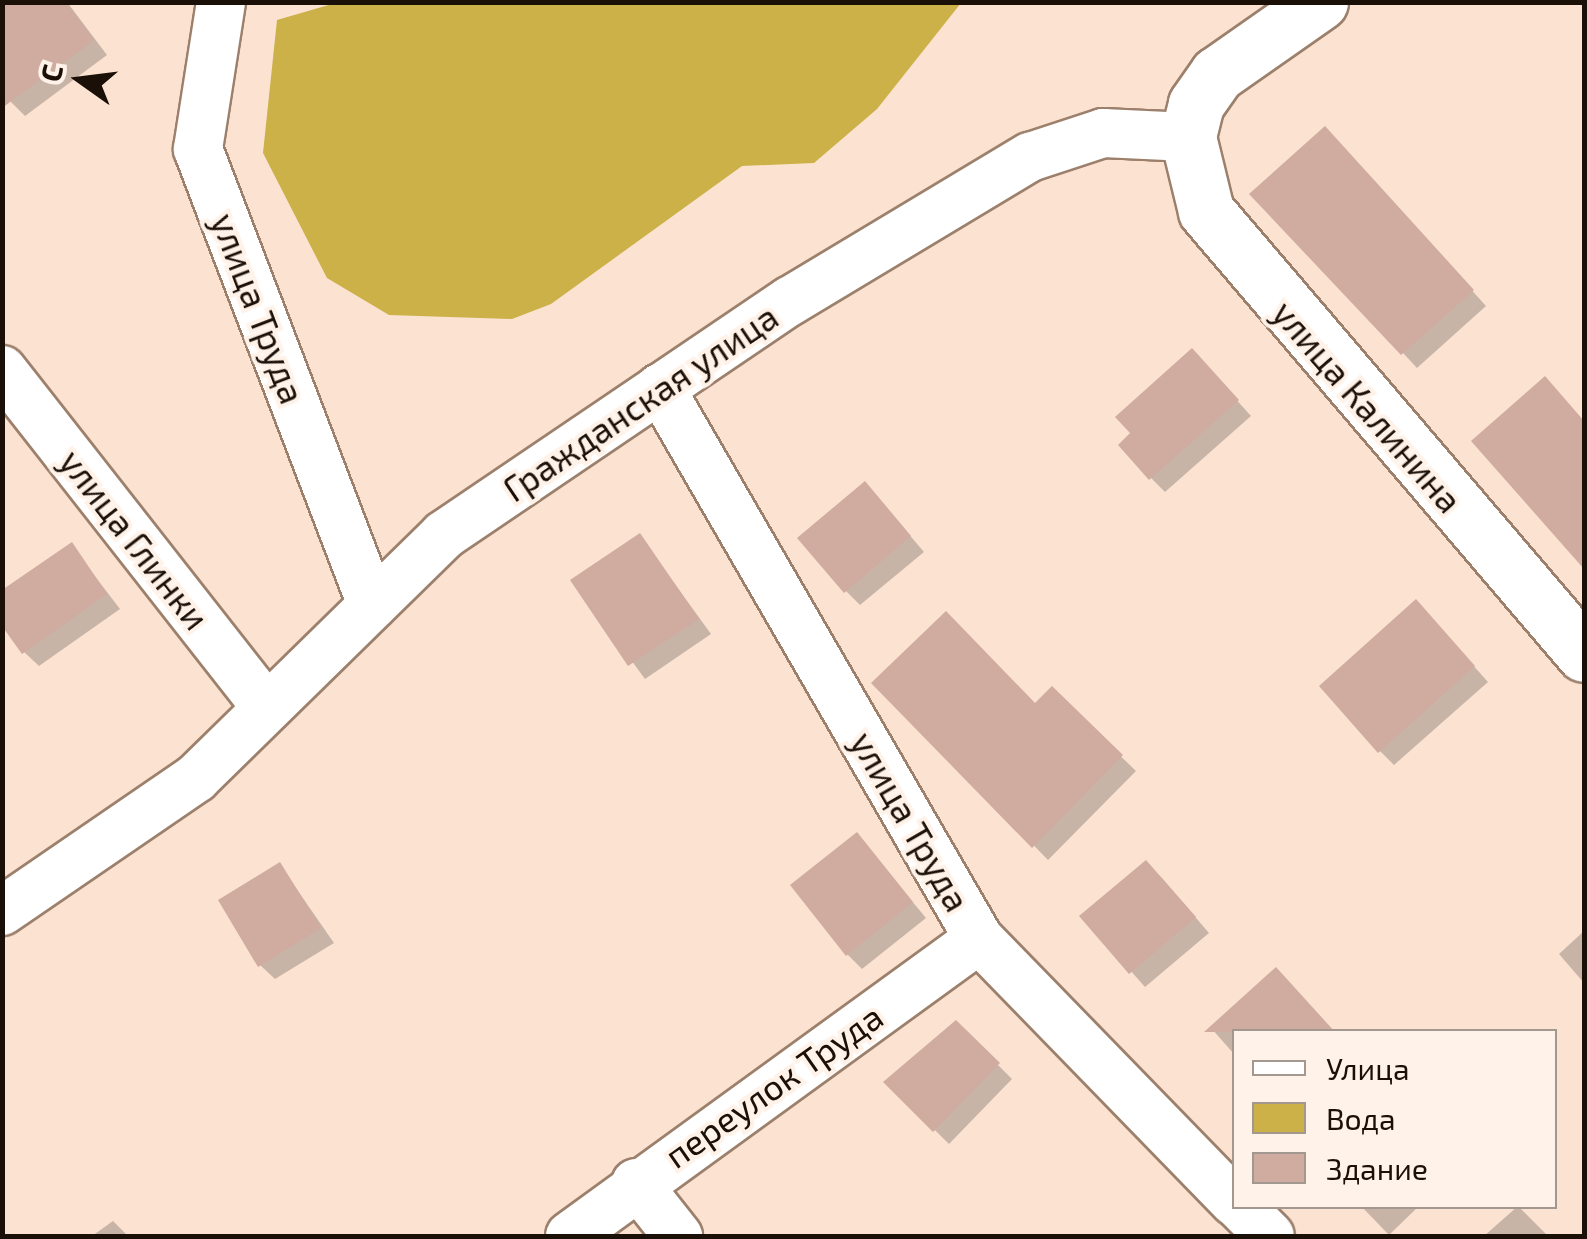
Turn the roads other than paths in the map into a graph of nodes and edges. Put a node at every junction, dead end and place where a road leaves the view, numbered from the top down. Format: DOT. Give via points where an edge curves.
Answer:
graph roads {
  1 [pos="221,2"];
  2 [pos="1320,2"];
  3 [pos="1188,137"];
  4 [pos="2,370"];
  5 [pos="660,388"];
  6 [pos="372,605"];
  7 [pos="1584,654"];
  8 [pos="267,708"];
  9 [pos="2,911"];
  10 [pos="980,939"];
  11 [pos="636,1183"];
  12 [pos="1232,1198"];
  13 [pos="1243,1209"];
  14 [pos="570,1236"];
  15 [pos="678,1236"];
  16 [pos="1270,1236"];
  1 -- 6 [label="street, улица Труда" via="198,149"];
  2 -- 3 [label="main road" via="1218,74"];
  3 -- 5 [label="street, Гражданская улица" via="1103,133 1030,157"];
  3 -- 7 [label="main road, улица Калинина" via="1206,211"];
  4 -- 8 [label="street, улица Глинки"];
  5 -- 6 [label="street, Гражданская улица" via="444,535"];
  5 -- 10 [label="street, улица Труда"];
  6 -- 8 [label="street, Гражданская улица"];
  8 -- 9 [label="street, Гражданская улица" via="196,778"];
  10 -- 11 [label="street, переулок Труда"];
  10 -- 12 [label="street, улица Труда"];
  11 -- 14 [label="street, переулок Труда"];
  11 -- 15 [label="street"];
  13 -- 16 [label="street"];
}
